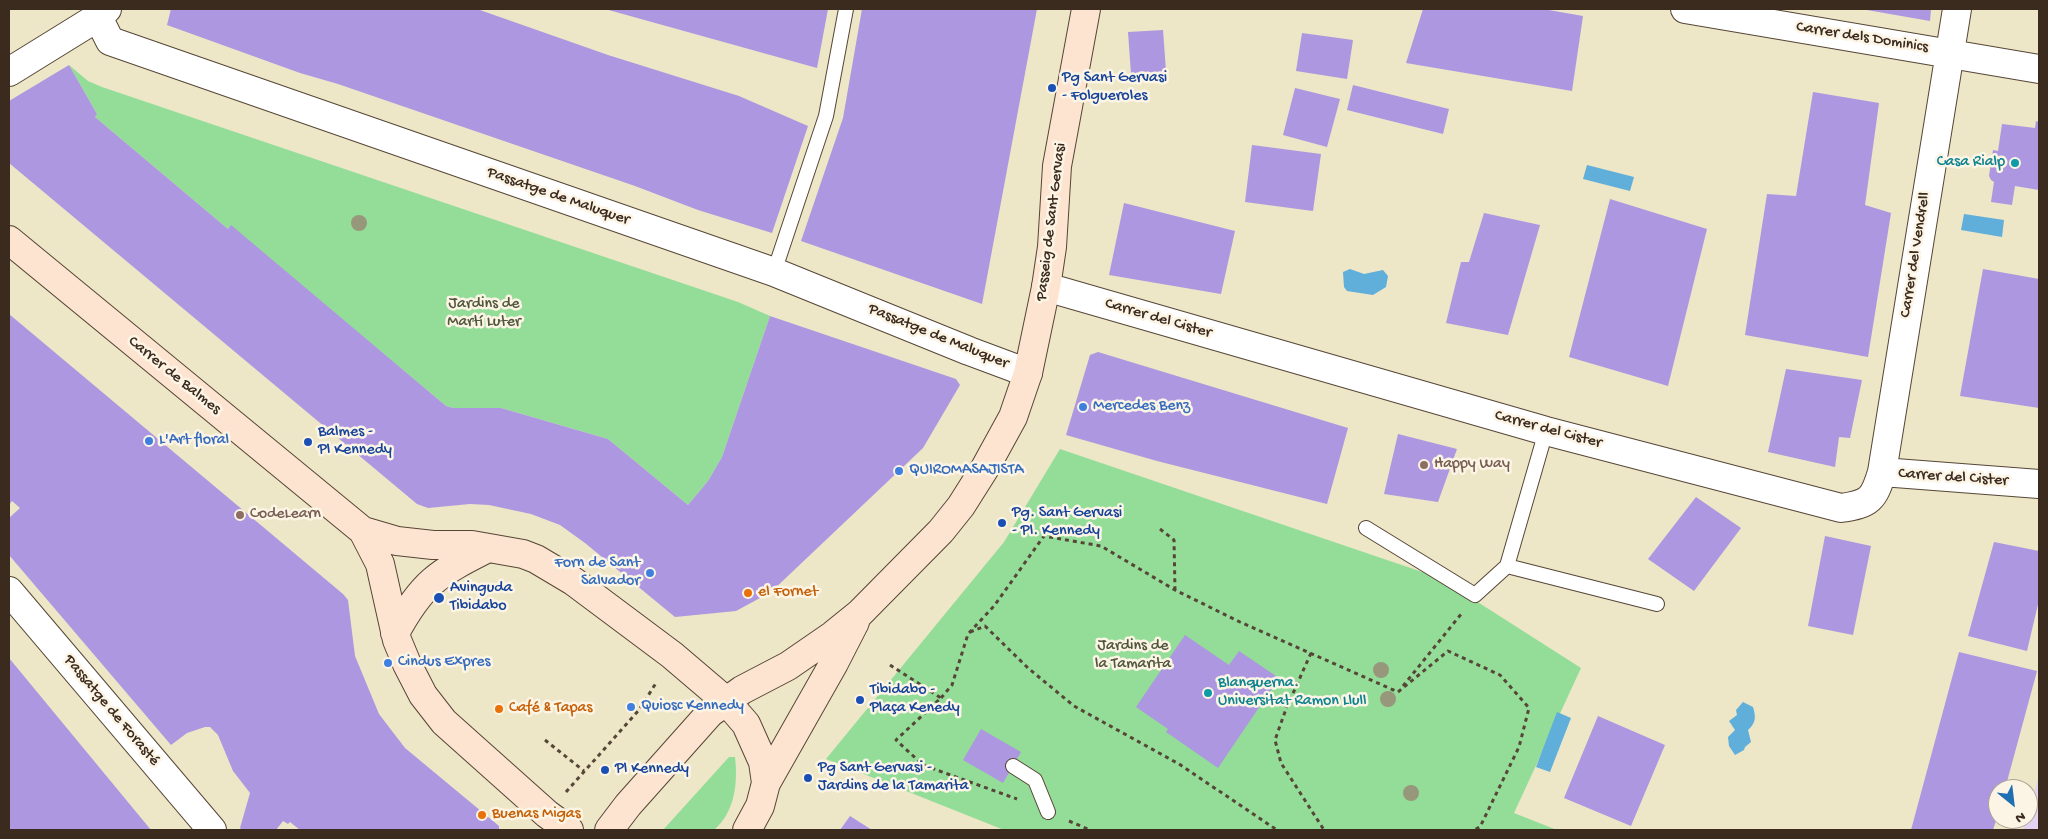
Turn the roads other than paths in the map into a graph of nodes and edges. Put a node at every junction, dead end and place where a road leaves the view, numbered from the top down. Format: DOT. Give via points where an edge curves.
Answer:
graph roads {
  1 [pos="846,9"];
  2 [pos="1086,9"];
  3 [pos="1685,9"];
  4 [pos="1957,9"];
  5 [pos="102,13"];
  6 [pos="1949,53"];
  7 [pos="2039,69"];
  8 [pos="9,72"];
  9 [pos="9,240"];
  10 [pos="774,272"];
  11 [pos="1046,287"];
  12 [pos="1028,373"];
  13 [pos="1546,431"];
  14 [pos="1882,472"];
  15 [pos="2039,484"];
  16 [pos="1366,528"];
  17 [pos="363,531"];
  18 [pos="488,548"];
  19 [pos="1507,566"];
  20 [pos="9,591"];
  21 [pos="1657,604"];
  22 [pos="859,614"];
  23 [pos="395,633"];
  24 [pos="726,701"];
  25 [pos="1013,766"];
  26 [pos="766,783"];
  27 [pos="1048,812"];
  28 [pos="212,830"];
  29 [pos="569,830"];
  30 [pos="609,830"];
  31 [pos="747,830"];
  1 -- 10 [label="lane" via="826,116"];
  2 -- 11 [label="main road, Passeig de Sant Gervasi" via="1057,166"];
  3 -- 6 [label="street, Carrer dels Dominics"];
  4 -- 6 [label="street, Carrer del Vendrell"];
  5 -- 8 [label="street"];
  5 -- 10 [label="street, Passatge de Maluquer" via="110,41"];
  6 -- 7 [label="street, Carrer dels Dominics"];
  6 -- 14 [label="street, Carrer del Vendrell"];
  9 -- 17 [label="main road, Carrer de Balmes"];
  10 -- 12 [label="street, Passatge de Maluquer"];
  11 -- 12 [label="main road, Passeig de Sant Gervasi"];
  11 -- 13 [label="street, Carrer del Cister"];
  12 -- 22 [label="main road, Passeig de Sant Gervasi" via="1008,429 961,506 941,531"];
  13 -- 14 [label="street, Carrer del Cister" via="1841,508 1858,505 1875,494"];
  13 -- 19 [label="lane"];
  14 -- 15 [label="street, Carrer del Cister"];
  16 -- 19 [label="lane" via="1475,595"];
  17 -- 18 [label="main road" via="397,541"];
  17 -- 23 [label="main road" via="380,564"];
  18 -- 23 [label="main road" via="438,575 424,587"];
  18 -- 24 [label="main road" via="536,559 573,582"];
  19 -- 21 [label="lane"];
  20 -- 28 [label="street, Passatge de Forasté"];
  22 -- 24 [label="main road, Passeig de Sant Gervasi" via="788,666"];
  22 -- 26 [label="main road"];
  23 -- 29 [label="main road" via="411,672 444,722"];
  24 -- 26 [label="main road" via="746,724 763,762"];
  24 -- 30 [label="main road, Passeig de Sant Gervasi" via="698,726"];
  25 -- 27 [label="lane" via="1035,780"];
  26 -- 31 [label="main road" via="760,806"];
}
